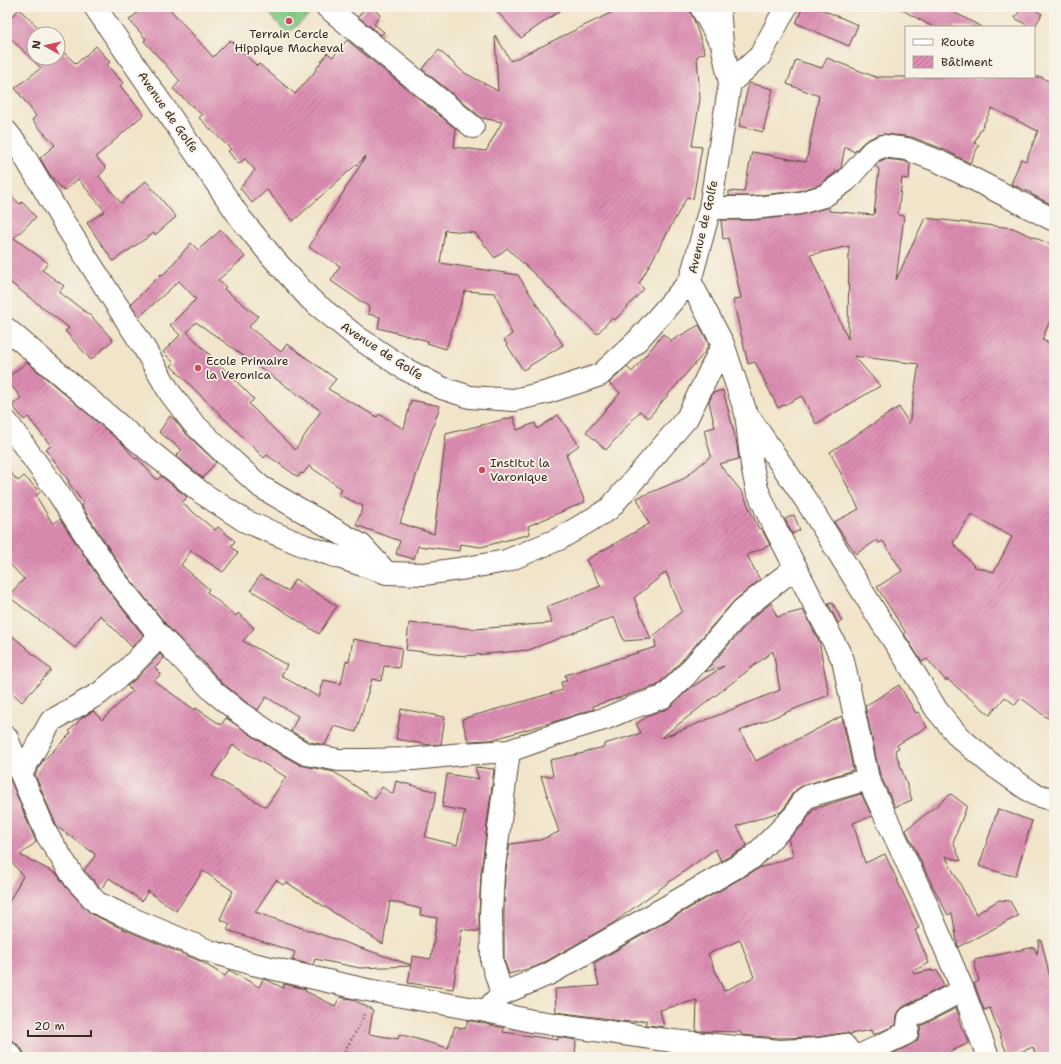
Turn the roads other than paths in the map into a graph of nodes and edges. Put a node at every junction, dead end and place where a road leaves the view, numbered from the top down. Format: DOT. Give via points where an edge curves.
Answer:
graph roads {
  1 [pos="95,7"];
  2 [pos="327,7"];
  3 [pos="701,7"];
  4 [pos="719,7"];
  5 [pos="786,7"];
  6 [pos="722,44"];
  7 [pos="730,83"];
  8 [pos="473,127"];
  9 [pos="7,132"];
  10 [pos="710,208"];
  11 [pos="1054,220"];
  12 [pos="690,281"];
  13 [pos="7,329"];
  14 [pos="723,344"];
  15 [pos="746,413"];
  16 [pos="7,422"];
  17 [pos="796,567"];
  18 [pos="387,573"];
  19 [pos="160,636"];
  20 [pos="7,738"];
  21 [pos="509,751"];
  22 [pos="21,774"];
  23 [pos="868,779"];
  24 [pos="1054,800"];
  25 [pos="962,990"];
  26 [pos="502,994"];
  27 [pos="486,1011"];
  28 [pos="7,1052"];
  29 [pos="12,1057"];
  30 [pos="856,1057"];
  31 [pos="988,1057"];
  1 -- 12 [label="street, Avenue de Golfe" via="241,219 310,299 357,337 405,369 442,388 470,397 514,400 600,375 638,340"];
  2 -- 8 [label="street"];
  3 -- 6 [label="street"];
  4 -- 6 [label="street, Avenue de Golfe"];
  5 -- 7 [label="street" via="760,56"];
  6 -- 7 [label="street, Avenue de Golfe"];
  7 -- 10 [label="street, Avenue de Golfe"];
  9 -- 18 [label="street" via="19,147 61,218 144,346 170,393 193,423 261,487 361,546"];
  10 -- 11 [label="street" via="800,203 824,196 846,181 872,151 883,146 907,149 938,161"];
  10 -- 12 [label="street, Avenue de Golfe"];
  12 -- 14 [label="street"];
  13 -- 18 [label="street" via="146,448 202,493 245,521 305,546"];
  14 -- 15 [label="street"];
  14 -- 18 [label="street" via="687,418 609,509 559,539 506,561 424,574"];
  15 -- 17 [label="street" via="757,489"];
  15 -- 24 [label="street" via="807,502 936,709 959,737 991,764 1034,794"];
  16 -- 19 [label="street" via="58,493 113,577"];
  17 -- 21 [label="street" via="743,609 685,676 663,697"];
  17 -- 23 [label="street" via="844,660"];
  19 -- 21 [label="street" via="214,692 279,739 306,754 339,760 382,760"];
  19 -- 22 [label="street" via="100,693 51,721"];
  20 -- 22 [label="street"];
  21 -- 26 [label="street" via="493,875 491,914 492,962"];
  22 -- 27 [label="street" via="46,835 74,879 97,903 209,951 253,964 374,991"];
  23 -- 25 [label="street" via="926,903"];
  23 -- 26 [label="street" via="809,796 803,800 795,815 752,858 549,974"];
  25 -- 30 [label="street" via="909,1018 907,1033"];
  25 -- 31 [label="street"];
  26 -- 27 [label="street"];
  27 -- 30 [label="street" via="532,1022 744,1048 780,1051 844,1045"];
  28 -- 29 [label="street"];
}
